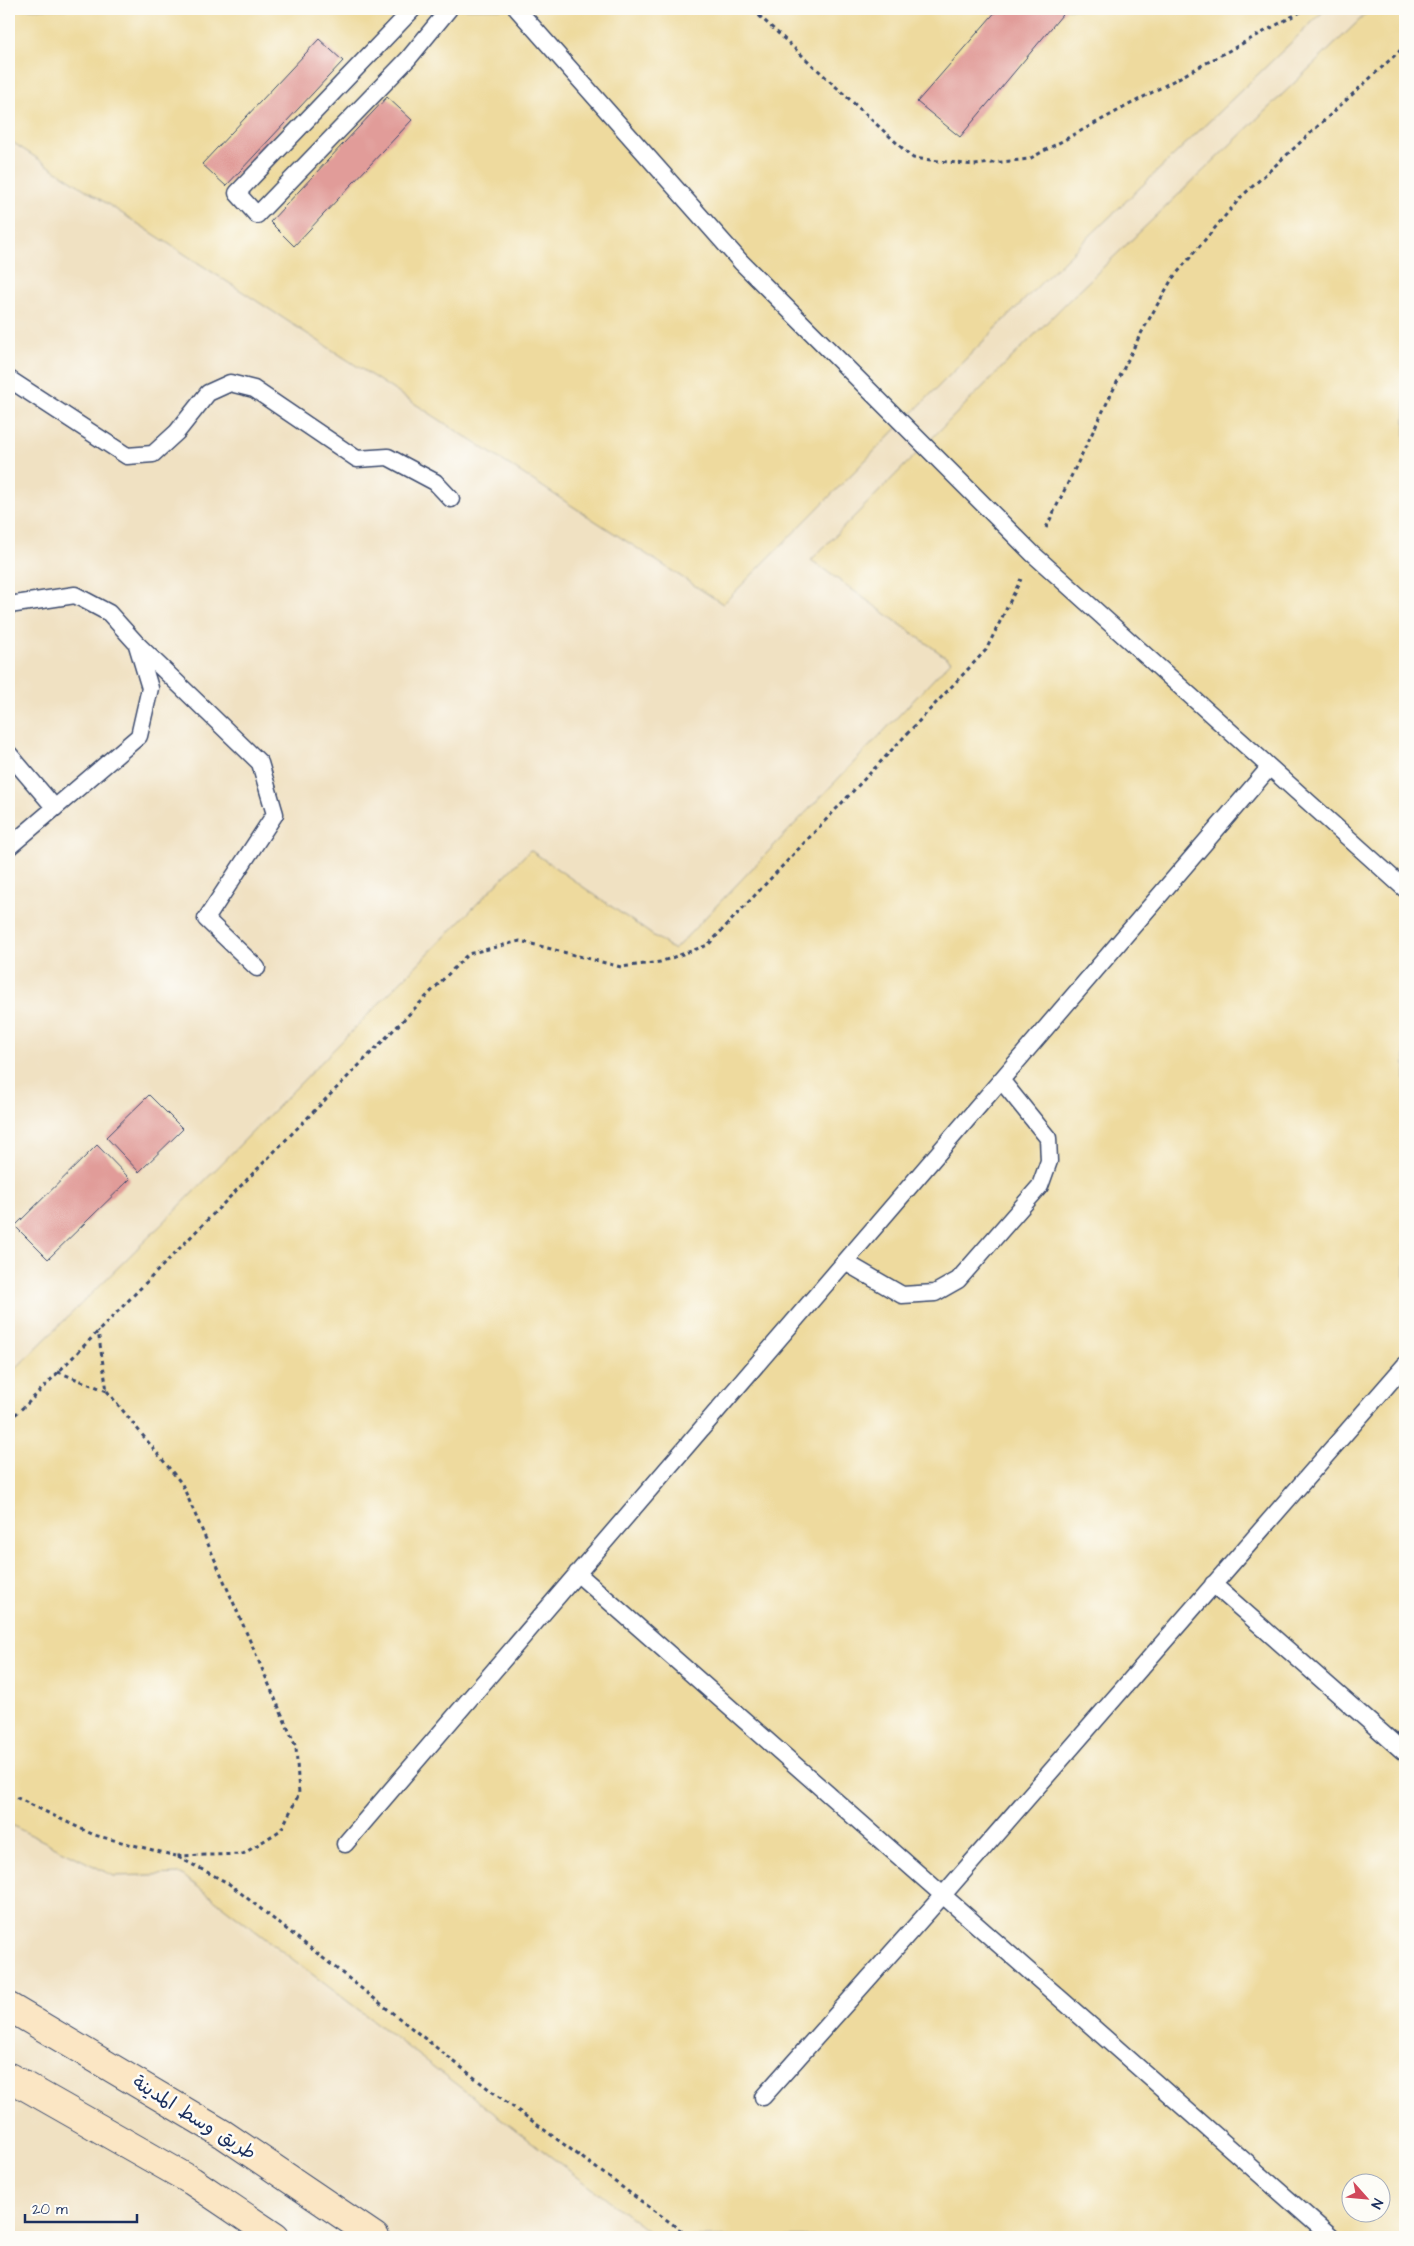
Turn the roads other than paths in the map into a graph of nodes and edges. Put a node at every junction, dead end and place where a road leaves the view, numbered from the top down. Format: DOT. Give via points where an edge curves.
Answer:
graph roads {
  1 [pos="413,9"];
  2 [pos="449,9"];
  3 [pos="517,9"];
  4 [pos="9,379"];
  5 [pos="451,500"];
  6 [pos="9,605"];
  7 [pos="137,644"];
  8 [pos="9,754"];
  9 [pos="1269,768"];
  10 [pos="55,808"];
  11 [pos="9,847"];
  12 [pos="1405,890"];
  13 [pos="257,968"];
  14 [pos="1001,1080"];
  15 [pos="845,1262"];
  16 [pos="1405,1365"];
  17 [pos="577,1573"];
  18 [pos="1213,1584"];
  19 [pos="1405,1753"];
  20 [pos="345,1844"];
  21 [pos="943,1895"];
  22 [pos="9,2007"];
  23 [pos="9,2077"];
  24 [pos="763,2097"];
  25 [pos="275,2237"];
  26 [pos="375,2237"];
  27 [pos="1331,2237"];
  1 -- 2 [label="lane" via="237,193 257,214 408,59"];
  3 -- 9 [label="lane" via="741,262 1033,554"];
  4 -- 5 [label="lane" via="127,456 153,454 177,432 208,393 230,383 254,389 357,459 388,457 435,482"];
  6 -- 7 [label="lane" via="75,596 109,613"];
  7 -- 10 [label="lane" via="150,688 139,736"];
  7 -- 13 [label="lane" via="260,763 275,814 206,919"];
  8 -- 10 [label="lane"];
  9 -- 12 [label="lane"];
  9 -- 14 [label="lane"];
  10 -- 11 [label="lane"];
  14 -- 15 [label="lane"];
  14 -- 15 [label="lane" via="1048,1138 1049,1161 1040,1186 958,1280 935,1293 902,1295"];
  15 -- 17 [label="lane"];
  16 -- 18 [label="lane"];
  17 -- 20 [label="lane"];
  17 -- 21 [label="lane"];
  18 -- 19 [label="lane"];
  18 -- 21 [label="lane"];
  21 -- 24 [label="lane"];
  21 -- 27 [label="lane"];
  22 -- 26 [label="main road, طريق وسط المدينة" via="223,2134"];
  23 -- 25 [label="main road" via="192,2181"];
}
